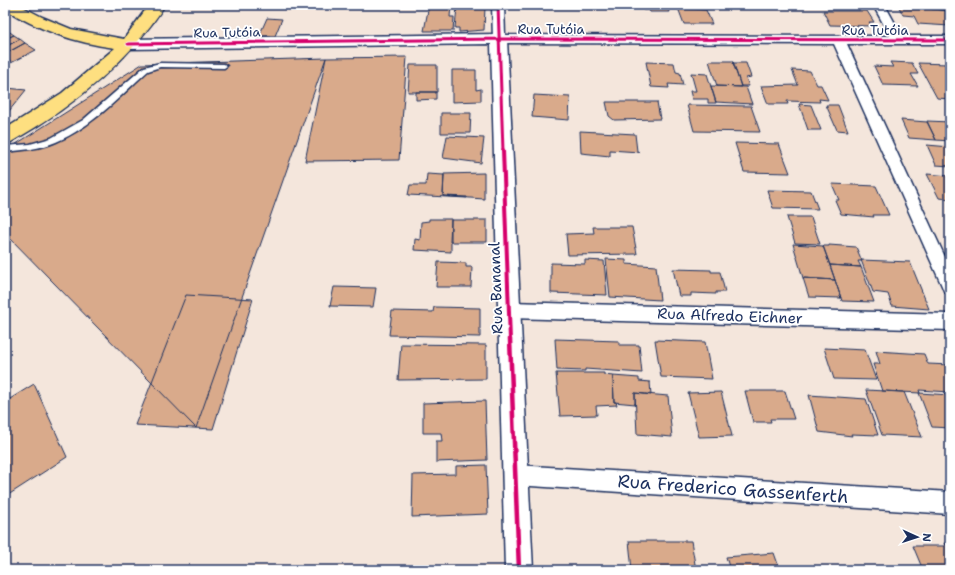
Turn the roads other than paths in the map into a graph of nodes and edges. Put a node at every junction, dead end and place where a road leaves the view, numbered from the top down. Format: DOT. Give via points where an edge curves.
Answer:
graph roads {
  1 [pos="9,5"];
  2 [pos="157,5"];
  3 [pos="498,5"];
  4 [pos="879,5"];
  5 [pos="500,39"];
  6 [pos="839,40"];
  7 [pos="898,40"];
  8 [pos="950,40"];
  9 [pos="128,44"];
  10 [pos="224,66"];
  11 [pos="5,137"];
  12 [pos="5,149"];
  13 [pos="950,286"];
  14 [pos="509,310"];
  15 [pos="950,322"];
  16 [pos="516,475"];
  17 [pos="950,503"];
  18 [pos="519,570"];
  1 -- 9 [label="main road" via="37,21 58,29 94,40"];
  2 -- 9 [label="main road"];
  3 -- 5 [label="street, Rua Bananal"];
  4 -- 7 [label="street"];
  5 -- 6 [label="street, Rua Tutóia"];
  5 -- 9 [label="street, Rua Tutóia"];
  5 -- 14 [label="street, Rua Bananal"];
  6 -- 7 [label="street, Rua Tutóia"];
  6 -- 13 [label="street"];
  7 -- 8 [label="street, Rua Tutóia"];
  9 -- 11 [label="main road" via="76,89"];
  10 -- 12 [label="lane" via="160,65 146,69 86,122 54,140 30,147"];
  14 -- 15 [label="street, Rua Alfredo Eichner"];
  14 -- 16 [label="street, Rua Bananal"];
  16 -- 17 [label="street, Rua Frederico Gassenferth"];
  16 -- 18 [label="street, Rua Bananal"];
}
